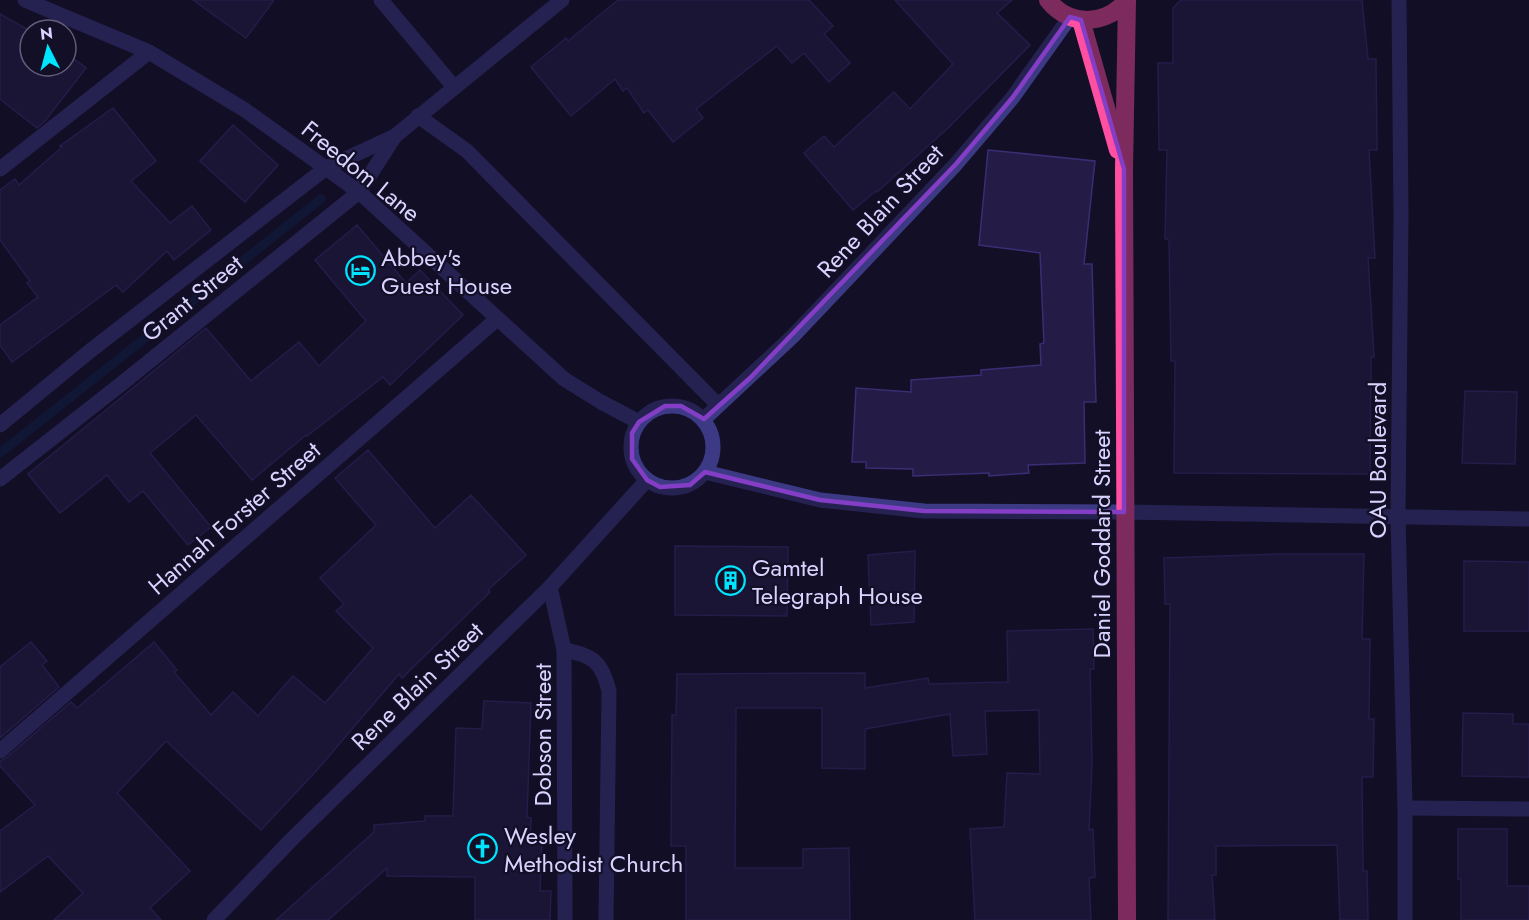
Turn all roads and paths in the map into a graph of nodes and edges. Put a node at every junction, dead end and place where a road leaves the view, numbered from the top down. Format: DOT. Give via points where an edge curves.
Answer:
graph roads {
  1 [pos="25,0"];
  2 [pos="381,0"];
  3 [pos="562,0"];
  4 [pos="1048,0"];
  5 [pos="1127,0"];
  6 [pos="1399,0"];
  7 [pos="1075,19"];
  8 [pos="149,52"];
  9 [pos="454,87"];
  10 [pos="418,116"];
  11 [pos="395,136"];
  12 [pos="326,168"];
  13 [pos="0,169"];
  14 [pos="1124,169"];
  15 [pos="359,192"];
  16 [pos="497,319"];
  17 [pos="718,405"];
  18 [pos="705,419"];
  19 [pos="639,422"];
  20 [pos="0,425"];
  21 [pos="705,472"];
  22 [pos="0,479"];
  23 [pos="647,480"];
  24 [pos="1124,512"];
  25 [pos="1398,516"];
  26 [pos="1529,519"];
  27 [pos="550,586"];
  28 [pos="564,650"];
  29 [pos="0,751"];
  30 [pos="1405,808"];
  31 [pos="1529,809"];
  32 [pos="214,920"];
  33 [pos="565,920"];
  34 [pos="606,920"];
  35 [pos="1127,920"];
  36 [pos="1405,920"];
  1 -- 8 [label="street, Freedom Lane"];
  2 -- 9 [label="street"];
  3 -- 9 [label="street, Grant Street"];
  4 -- 7 [label="highway"];
  5 -- 7 [label="highway" via="1102,18"];
  5 -- 14 [label="highway, Daniel Goddard Street"];
  6 -- 25 [label="street, OAU Boulevard"];
  7 -- 14 [label="highway, Daniel Goddard Street"];
  7 -- 17 [label="street, Rene Blain Street" via="956,164 793,336"];
  8 -- 12 [label="street, Freedom Lane" via="245,110"];
  8 -- 13 [label="street"];
  9 -- 10 [label="street, Grant Street"];
  10 -- 11 [label="street, Grant Street"];
  10 -- 17 [label="street" via="467,151"];
  11 -- 12 [label="street, Grant Street"];
  11 -- 15 [label="street, Grant Street"];
  12 -- 15 [label="street, Freedom Lane"];
  12 -- 20 [label="street, Grant Street"];
  14 -- 24 [label="highway, Daniel Goddard Street"];
  15 -- 16 [label="street, Freedom Lane"];
  15 -- 22 [label="street, Grant Street"];
  16 -- 19 [label="street, Freedom Lane" via="564,379"];
  16 -- 29 [label="street, Hannah Forster Street"];
  17 -- 18 [label="street, Rene Blain Street"];
  18 -- 19 [label="street" via="681,406 665,406 650,411"];
  18 -- 21 [label="street" via="714,444"];
  19 -- 23 [label="street" via="630,446 632,459"];
  21 -- 23 [label="street" via="690,485 675,489"];
  21 -- 24 [label="street" via="820,500 924,511"];
  23 -- 27 [label="street, Rene Blain Street"];
  24 -- 25 [label="street"];
  24 -- 35 [label="highway, Daniel Goddard Street"];
  25 -- 26 [label="street"];
  25 -- 30 [label="street, OAU Boulevard"];
  27 -- 28 [label="street, Dobson Street"];
  27 -- 32 [label="street, Rene Blain Street"];
  28 -- 33 [label="street, Dobson Street"];
  28 -- 34 [label="street" via="584,653 599,663 609,691"];
  30 -- 31 [label="street"];
  30 -- 36 [label="street, OAU Boulevard"];
}
